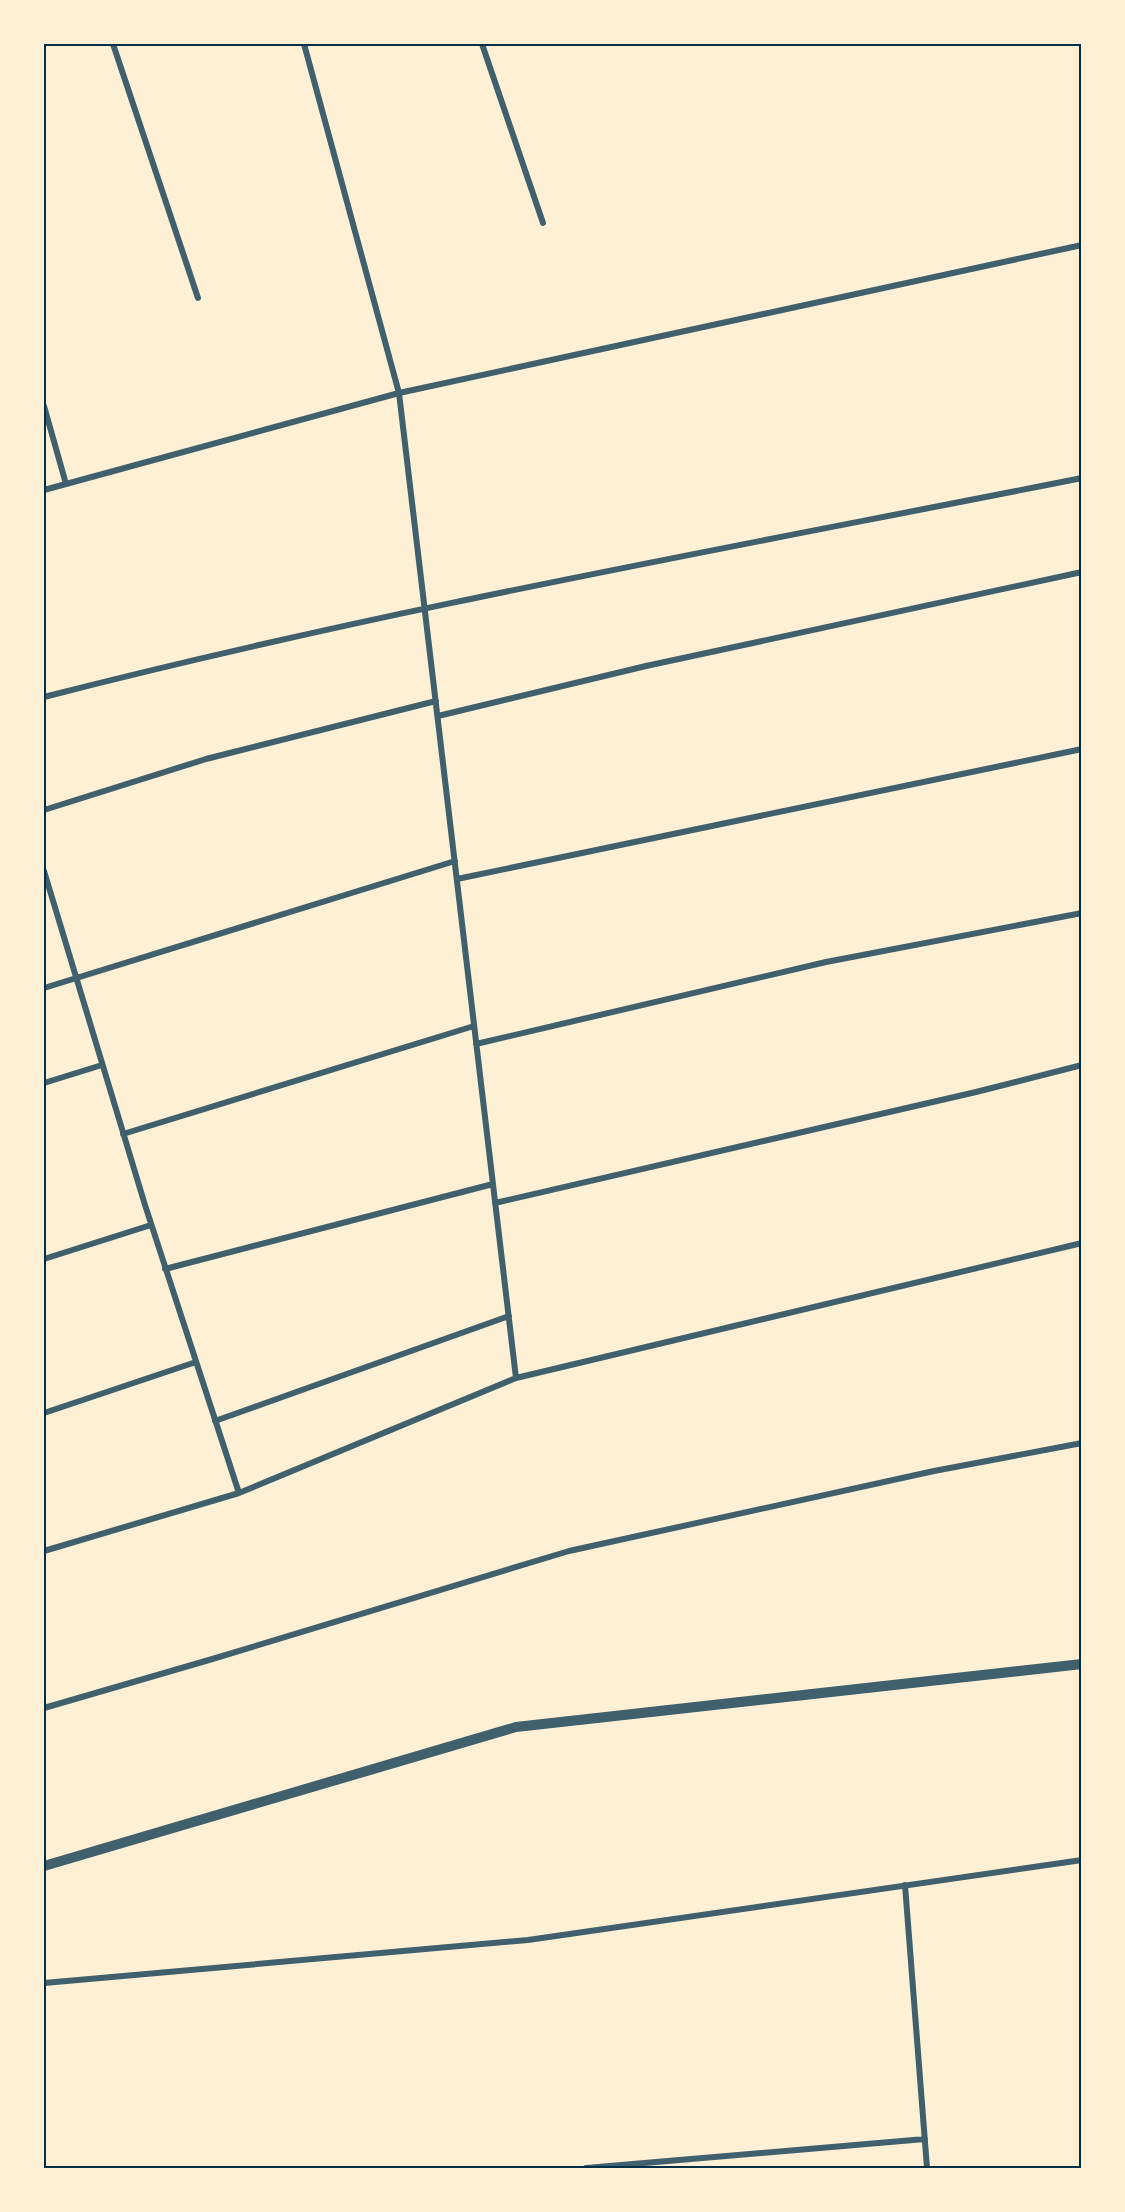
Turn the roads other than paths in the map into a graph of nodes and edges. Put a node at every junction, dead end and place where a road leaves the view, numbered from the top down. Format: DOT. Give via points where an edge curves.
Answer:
graph roads {
  1 [pos="113,44"];
  2 [pos="304,44"];
  3 [pos="482,44"];
  4 [pos="543,223"];
  5 [pos="1082,245"];
  6 [pos="198,298"];
  7 [pos="399,393"];
  8 [pos="44,406"];
  9 [pos="1082,478"];
  10 [pos="66,484"];
  11 [pos="44,490"];
  12 [pos="1082,572"];
  13 [pos="425,609"];
  14 [pos="44,697"];
  15 [pos="436,701"];
  16 [pos="438,716"];
  17 [pos="1082,749"];
  18 [pos="44,810"];
  19 [pos="455,861"];
  20 [pos="44,871"];
  21 [pos="457,879"];
  22 [pos="1082,913"];
  23 [pos="76,978"];
  24 [pos="44,988"];
  25 [pos="474,1026"];
  26 [pos="477,1044"];
  27 [pos="102,1065"];
  28 [pos="1082,1065"];
  29 [pos="44,1083"];
  30 [pos="123,1134"];
  31 [pos="493,1184"];
  32 [pos="495,1203"];
  33 [pos="151,1225"];
  34 [pos="1082,1243"];
  35 [pos="44,1259"];
  36 [pos="165,1269"];
  37 [pos="509,1316"];
  38 [pos="196,1362"];
  39 [pos="516,1378"];
  40 [pos="44,1413"];
  41 [pos="215,1421"];
  42 [pos="1082,1443"];
  43 [pos="239,1493"];
  44 [pos="44,1551"];
  45 [pos="1082,1664"];
  46 [pos="44,1708"];
  47 [pos="1082,1860"];
  48 [pos="44,1866"];
  49 [pos="905,1885"];
  50 [pos="44,1983"];
  51 [pos="925,2139"];
  52 [pos="586,2169"];
  53 [pos="927,2169"];
  1 -- 6 [label="street"];
  2 -- 7 [label="street"];
  3 -- 4 [label="street"];
  5 -- 7 [label="street"];
  7 -- 10 [label="street"];
  7 -- 13 [label="street"];
  8 -- 10 [label="street"];
  9 -- 13 [label="street"];
  10 -- 11 [label="street"];
  12 -- 16 [label="street" via="646,666"];
  13 -- 14 [label="street"];
  13 -- 15 [label="street"];
  15 -- 16 [label="street"];
  15 -- 18 [label="street" via="206,759"];
  16 -- 19 [label="street"];
  17 -- 21 [label="street"];
  19 -- 21 [label="street"];
  19 -- 23 [label="street"];
  20 -- 23 [label="street"];
  21 -- 25 [label="street"];
  22 -- 26 [label="street" via="826,962"];
  23 -- 24 [label="street"];
  23 -- 27 [label="street"];
  25 -- 26 [label="street"];
  25 -- 30 [label="street"];
  26 -- 31 [label="street"];
  27 -- 29 [label="street"];
  27 -- 30 [label="street"];
  28 -- 32 [label="street"];
  30 -- 33 [label="street"];
  31 -- 32 [label="street"];
  31 -- 36 [label="street"];
  32 -- 37 [label="street"];
  33 -- 35 [label="street"];
  33 -- 36 [label="street"];
  34 -- 39 [label="street"];
  36 -- 38 [label="street"];
  37 -- 39 [label="street"];
  37 -- 41 [label="street"];
  38 -- 40 [label="street"];
  38 -- 41 [label="street"];
  39 -- 43 [label="street"];
  41 -- 43 [label="street"];
  42 -- 46 [label="street" via="934,1471 569,1551"];
  43 -- 44 [label="street"];
  45 -- 48 [label="street" via="516,1727"];
  47 -- 49 [label="street"];
  49 -- 50 [label="street" via="528,1940"];
  49 -- 51 [label="street"];
  51 -- 52 [label="street"];
  51 -- 53 [label="street"];
}
